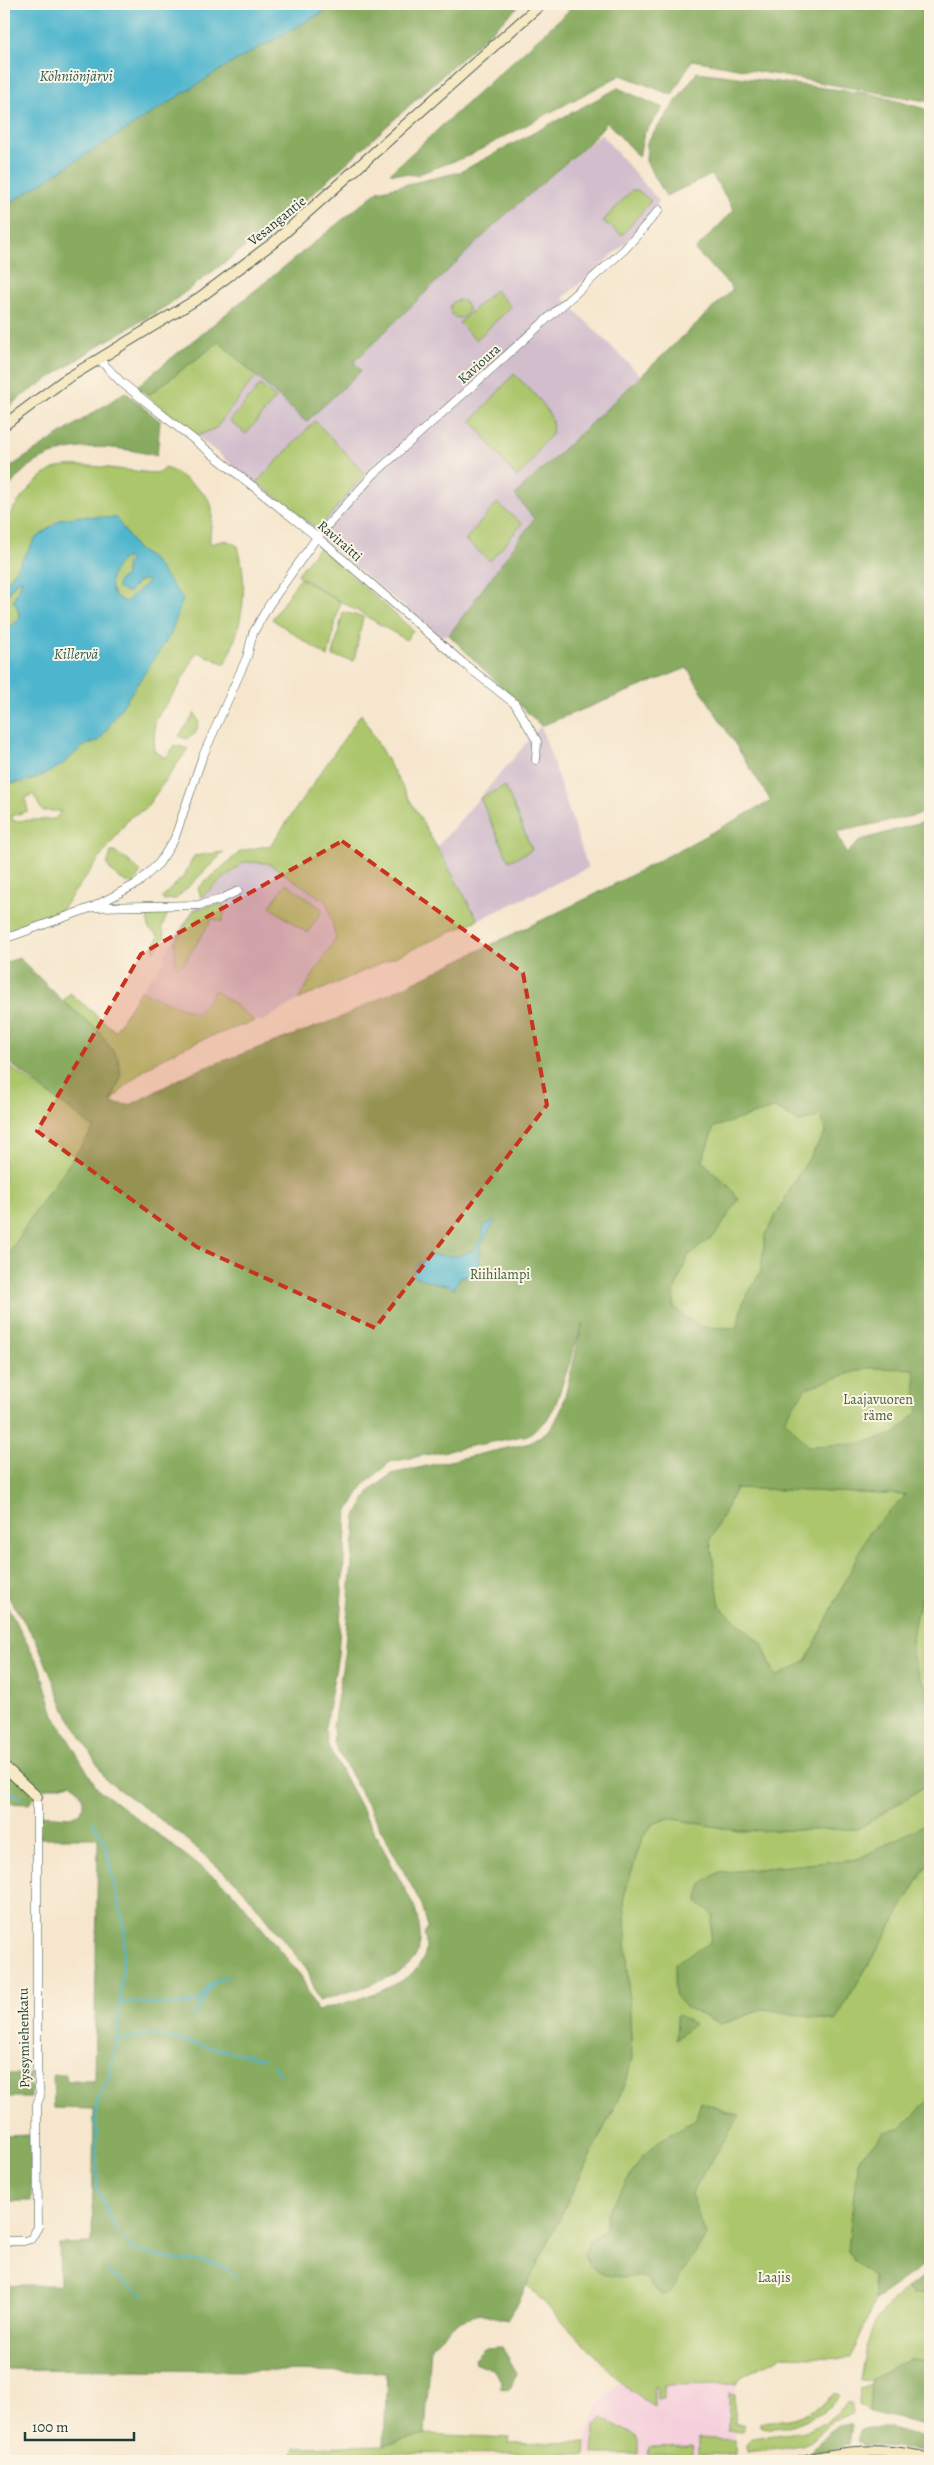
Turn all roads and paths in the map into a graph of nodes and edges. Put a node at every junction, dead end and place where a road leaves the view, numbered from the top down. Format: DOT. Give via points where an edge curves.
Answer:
graph roads {
  1 [pos="541,4"];
  2 [pos="659,210"];
  3 [pos="100,359"];
  4 [pos="4,425"];
  5 [pos="317,537"];
  6 [pos="536,760"];
  7 [pos="238,891"];
  8 [pos="93,907"];
  9 [pos="4,940"];
  10 [pos="4,1766"];
  11 [pos="37,1802"];
  12 [pos="4,2241"];
  13 [pos="930,2459"];
  14 [pos="800,2461"];
  1 -- 3 [label="street, Vesangantie" via="273,243 199,298"];
  2 -- 5 [label="street, Kavioura" via="625,249 364,484"];
  3 -- 4 [label="street, Vesangantie" via="63,381"];
  3 -- 5 [label="street, Raviraitti" via="107,369 170,422"];
  5 -- 6 [label="street, Raviraitti" via="515,704 537,741"];
  5 -- 8 [label="street, Kavioura" via="253,633 247,657 202,758 174,840 159,862 138,883"];
  7 -- 8 [label="street" via="199,906"];
  8 -- 9 [label="street, Kavioura"];
  10 -- 11 [label="street, Pyssymiehenkatu"];
  11 -- 12 [label="street, Pyssymiehenkatu" via="38,2227 32,2238"];
  13 -- 14 [label="street" via="863,2451"];
}
